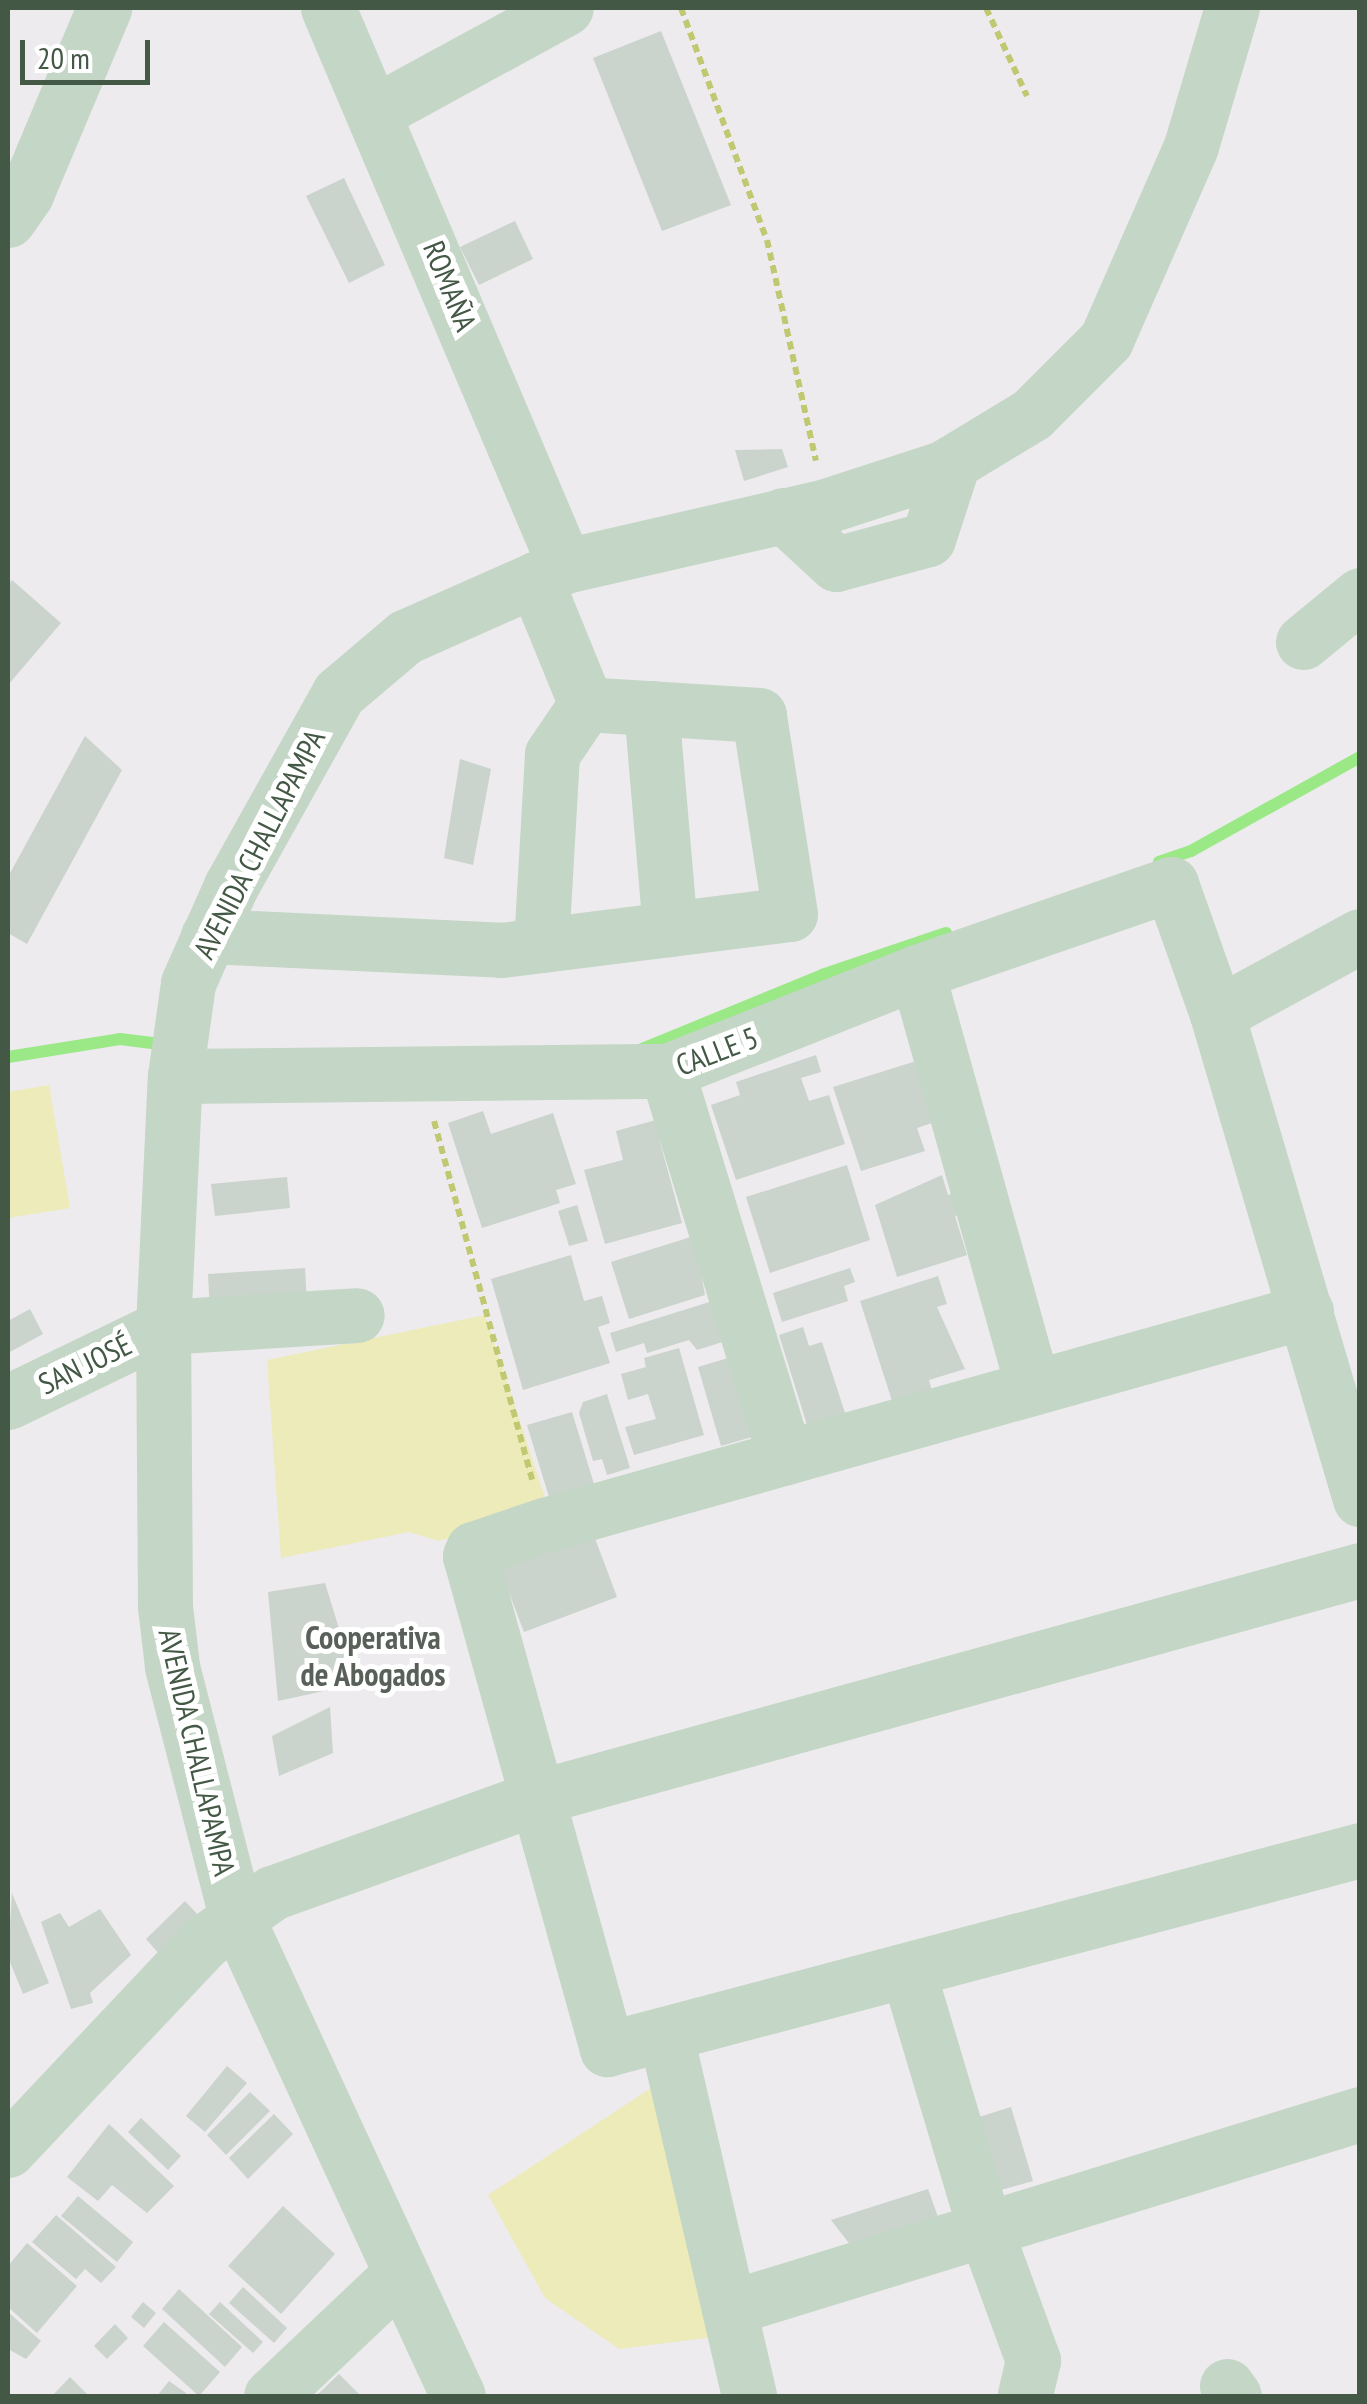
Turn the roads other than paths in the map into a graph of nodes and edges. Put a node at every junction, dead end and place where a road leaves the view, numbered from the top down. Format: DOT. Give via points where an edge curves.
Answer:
graph roads {
  1 [pos="104,8"];
  2 [pos="328,8"];
  3 [pos="566,8"];
  4 [pos="1232,8"];
  5 [pos="378,111"];
  6 [pos="8,220"];
  7 [pos="550,572"];
  8 [pos="1360,595"];
  9 [pos="1303,642"];
  10 [pos="586,704"];
  11 [pos="651,708"];
  12 [pos="670,929"];
  13 [pos="1360,936"];
  14 [pos="540,946"];
  15 [pos="198,960"];
  16 [pos="917,972"];
  17 [pos="1216,1014"];
  18 [pos="176,1067"];
  19 [pos="667,1070"];
  20 [pos="1306,1311"];
  21 [pos="357,1315"];
  22 [pos="162,1327"];
  23 [pos="1033,1387"];
  24 [pos="8,1402"];
  25 [pos="785,1457"];
  26 [pos="1360,1499"];
  27 [pos="1360,1570"];
  28 [pos="538,1797"];
  29 [pos="1360,1850"];
  30 [pos="236,1916"];
  31 [pos="908,1971"];
  32 [pos="666,2036"];
  33 [pos="1360,2114"];
  34 [pos="8,2150"];
  35 [pos="985,2229"];
  36 [pos="398,2276"];
  37 [pos="729,2308"];
  38 [pos="270,2396"];
  39 [pos="458,2396"];
  40 [pos="749,2396"];
  41 [pos="1025,2396"];
  1 -- 6 [label="street" via="26,194"];
  2 -- 5 [label="street, ROMAÑA"];
  3 -- 5 [label="street"];
  4 -- 7 [label="street, AVENIDA CHALLAPAMPA" via="1191,146 1106,340 1032,414 953,462 804,510"];
  5 -- 7 [label="street, ROMAÑA"];
  7 -- 10 [label="street, ROMAÑA"];
  7 -- 15 [label="street, AVENIDA CHALLAPAMPA" via="405,637 339,694 291,771"];
  8 -- 9 [label="street"];
  10 -- 11 [label="street"];
  10 -- 14 [label="street" via="552,754"];
  11 -- 12 [label="street"];
  11 -- 12 [label="street" via="759,715 790,914"];
  12 -- 14 [label="street"];
  13 -- 17 [label="street"];
  14 -- 15 [label="street"];
  15 -- 18 [label="street, AVENIDA CHALLAPAMPA"];
  16 -- 17 [label="street, CALLE 5" via="1173,884"];
  16 -- 19 [label="street, CALLE 5"];
  16 -- 23 [label="street"];
  17 -- 20 [label="street"];
  18 -- 19 [label="street, CALLE 5" via="422,1074"];
  18 -- 22 [label="street, AVENIDA CHALLAPAMPA"];
  19 -- 25 [label="street"];
  20 -- 23 [label="street"];
  20 -- 26 [label="street"];
  21 -- 22 [label="street"];
  22 -- 24 [label="street, SAN JOSÉ"];
  22 -- 30 [label="street, AVENIDA CHALLAPAMPA" via="165,1606 172,1666"];
  23 -- 25 [label="street"];
  25 -- 28 [label="street" via="544,1525 470,1554"];
  27 -- 28 [label="street"];
  28 -- 30 [label="street" via="272,1893"];
  28 -- 32 [label="street" via="604,2045 616,2050"];
  29 -- 31 [label="street"];
  30 -- 34 [label="street"];
  30 -- 36 [label="street, AVENIDA CHALLAPAMPA"];
  31 -- 32 [label="street"];
  31 -- 35 [label="street"];
  32 -- 37 [label="street"];
  33 -- 35 [label="street"];
  35 -- 37 [label="street"];
  35 -- 41 [label="street" via="1033,2360"];
  36 -- 38 [label="street"];
  36 -- 39 [label="street, AVENIDA CHALLAPAMPA"];
  37 -- 40 [label="street"];
}
